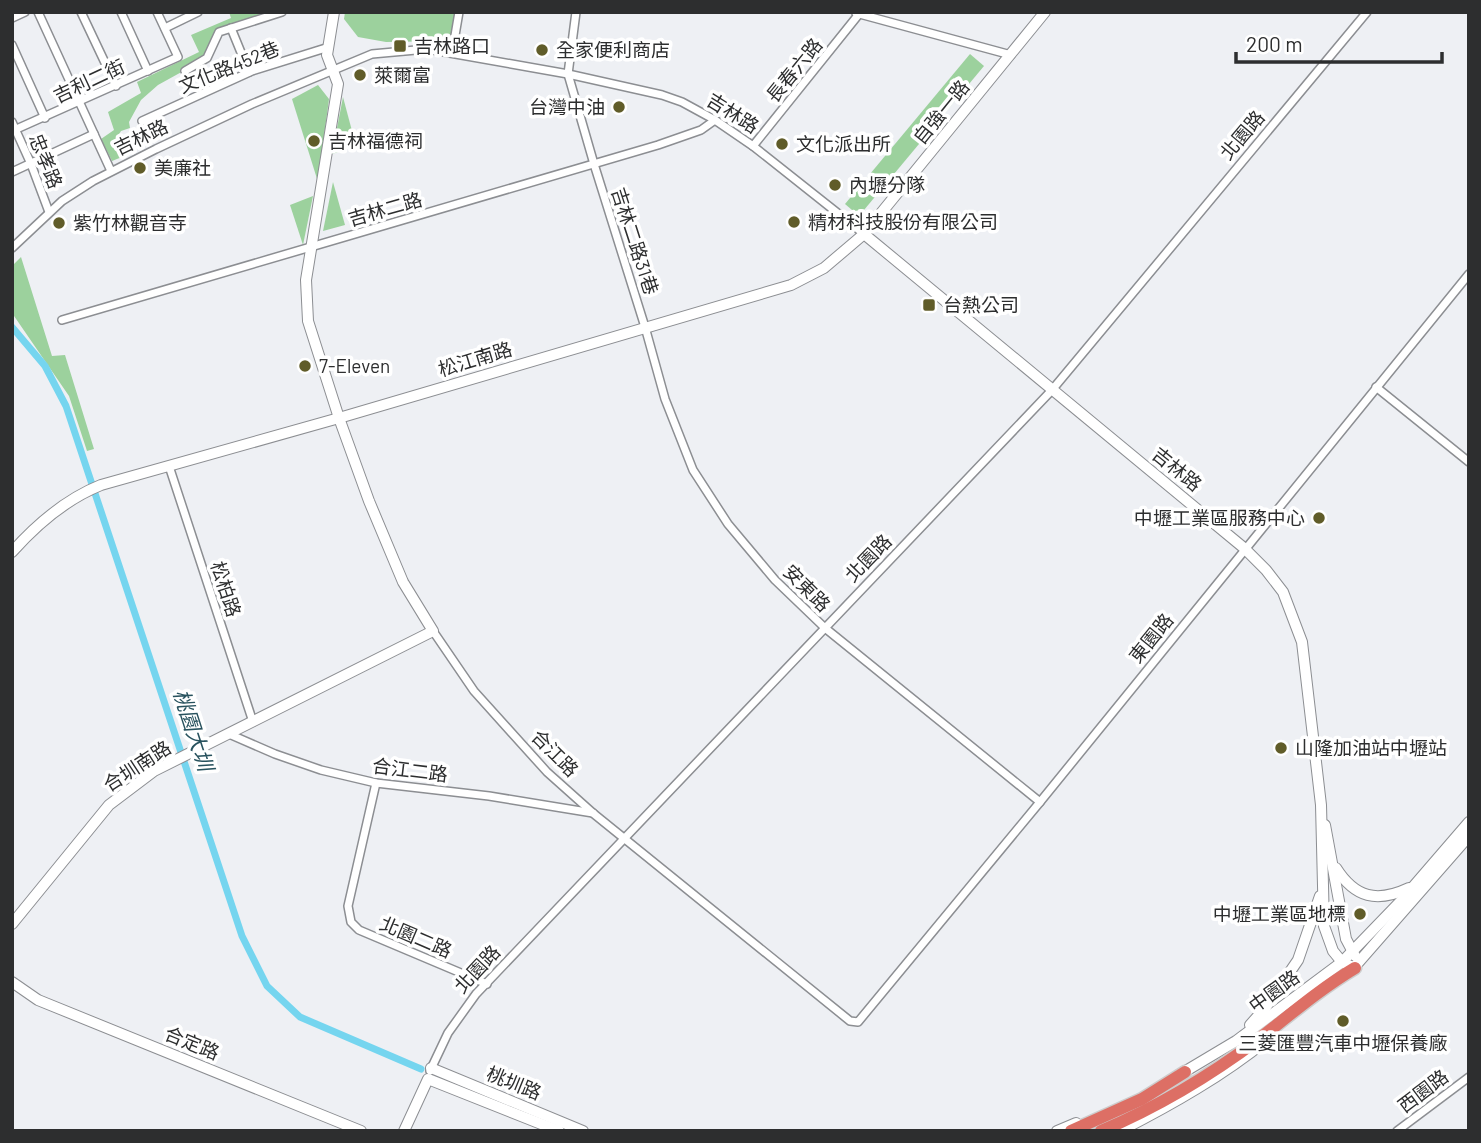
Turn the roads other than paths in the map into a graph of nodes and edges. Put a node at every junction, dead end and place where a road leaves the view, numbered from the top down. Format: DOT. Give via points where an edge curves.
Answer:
graph roads {
  1 [pos="25,12"];
  2 [pos="38,12"];
  3 [pos="81,12"];
  4 [pos="121,12"];
  5 [pos="157,12"];
  6 [pos="198,12"];
  7 [pos="282,12"];
  8 [pos="334,12"];
  9 [pos="459,12"];
  10 [pos="576,12"];
  11 [pos="1045,12"];
  12 [pos="1367,12"];
  13 [pos="857,13"];
  14 [pos="12,18"];
  15 [pos="165,28"];
  16 [pos="231,28"];
  17 [pos="12,45"];
  18 [pos="329,47"];
  19 [pos="452,53"];
  20 [pos="1011,55"];
  21 [pos="332,69"];
  22 [pos="148,71"];
  23 [pos="185,71"];
  24 [pos="249,72"];
  25 [pos="568,74"];
  26 [pos="116,86"];
  27 [pos="79,102"];
  28 [pos="45,118"];
  29 [pos="715,120"];
  30 [pos="142,121"];
  31 [pos="13,128"];
  32 [pos="94,134"];
  33 [pos="753,146"];
  34 [pos="32,164"];
  35 [pos="594,164"];
  36 [pos="12,172"];
  37 [pos="111,172"];
  38 [pos="49,212"];
  39 [pos="864,234"];
  40 [pos="312,246"];
  41 [pos="12,248"];
  42 [pos="1469,274"];
  43 [pos="62,320"];
  44 [pos="645,327"];
  45 [pos="1376,387"];
  46 [pos="1052,390"];
  47 [pos="339,418"];
  48 [pos="1469,462"];
  49 [pos="169,466"];
  50 [pos="1244,548"];
  51 [pos="12,552"];
  52 [pos="825,628"];
  53 [pos="433,631"];
  54 [pos="253,722"];
  55 [pos="229,734"];
  56 [pos="376,783"];
  57 [pos="1040,802"];
  58 [pos="1321,805"];
  59 [pos="594,814"];
  60 [pos="1469,822"];
  61 [pos="1469,836"];
  62 [pos="625,838"];
  63 [pos="1334,865"];
  64 [pos="1414,886"];
  65 [pos="1322,889"];
  66 [pos="12,924"];
  67 [pos="1352,952"];
  68 [pos="1342,962"];
  69 [pos="1357,965"];
  70 [pos="12,982"];
  71 [pos="487,984"];
  72 [pos="858,1022"];
  73 [pos="1236,1041"];
  74 [pos="431,1068"];
  75 [pos="1185,1072"];
  76 [pos="1469,1077"];
  77 [pos="428,1079"];
  78 [pos="1120,1121"];
  79 [pos="361,1131"];
  80 [pos="404,1131"];
  81 [pos="559,1131"];
  82 [pos="583,1131"];
  83 [pos="1057,1131"];
  84 [pos="1071,1131"];
  85 [pos="1101,1131"];
  86 [pos="1397,1131"];
  1 -- 14 [label="street"];
  2 -- 27 [label="street"];
  3 -- 26 [label="street"];
  4 -- 22 [label="street"];
  5 -- 15 [label="street"];
  6 -- 15 [label="street"];
  7 -- 16 [label="street"];
  8 -- 18 [label="street, 合江路"];
  9 -- 19 [label="street"];
  10 -- 25 [label="street"];
  11 -- 20 [label="street, 自強一路"];
  12 -- 46 [label="street, 北園路"];
  13 -- 20 [label="street"];
  13 -- 33 [label="street, 長春六路"];
  15 -- 22 [label="street, 吉利二街" via="178,57"];
  16 -- 23 [label="street" via="219,32 207,58"];
  16 -- 24 [label="street"];
  17 -- 28 [label="street"];
  18 -- 21 [label="street, 合江路"];
  18 -- 24 [label="street, 文化路452巷"];
  19 -- 21 [label="street, 吉林路" via="427,49 372,54"];
  19 -- 25 [label="street, 吉林路"];
  20 -- 39 [label="street, 自強一路"];
  21 -- 37 [label="street, 吉林路"];
  21 -- 40 [label="street, 合江路" via="338,84"];
  22 -- 26 [label="street, 吉利二街"];
  24 -- 30 [label="street, 文化路452巷"];
  25 -- 29 [label="street, 吉林路" via="662,95"];
  25 -- 35 [label="street, 吉林二路31巷"];
  26 -- 27 [label="street, 吉利二街"];
  27 -- 28 [label="street, 吉利二街"];
  27 -- 32 [label="street"];
  28 -- 31 [label="street, 吉利二街"];
  29 -- 33 [label="street, 吉林路"];
  29 -- 35 [label="street, 吉林二路" via="701,130"];
  31 -- 34 [label="street, 忠孝路"];
  32 -- 34 [label="street"];
  32 -- 37 [label="street"];
  33 -- 39 [label="street, 吉林路"];
  34 -- 36 [label="street"];
  34 -- 38 [label="street, 忠孝路"];
  35 -- 40 [label="street, 吉林二路"];
  35 -- 44 [label="street, 吉林二路31巷"];
  37 -- 38 [label="street, 吉林路"];
  38 -- 41 [label="street, 吉林路"];
  39 -- 44 [label="street, 松江南路" via="824,268 791,285"];
  39 -- 46 [label="street, 吉林路"];
  40 -- 43 [label="street, 吉林二路"];
  40 -- 47 [label="street, 合江路" via="306,280 308,321"];
  42 -- 45 [label="street, 東園路"];
  44 -- 47 [label="street, 松江南路"];
  44 -- 52 [label="street, 安東路" via="665,400 693,470 727,524"];
  45 -- 48 [label="street"];
  45 -- 50 [label="street, 東園路"];
  46 -- 50 [label="street, 吉林路"];
  46 -- 52 [label="street, 北園路"];
  47 -- 49 [label="street, 松江南路"];
  47 -- 53 [label="street, 合江路" via="404,582"];
  49 -- 51 [label="street, 松江南路" via="84,492 49,515"];
  49 -- 54 [label="street, 松柏路"];
  50 -- 57 [label="street, 東園路"];
  50 -- 58 [label="street, 吉林路" via="1283,592 1302,642"];
  52 -- 57 [label="street, 安東路"];
  52 -- 62 [label="street, 北園路"];
  53 -- 54 [label="street, 合圳南路"];
  53 -- 59 [label="street, 合江路" via="474,691 537,762"];
  54 -- 55 [label="street, 合圳南路"];
  55 -- 56 [label="street, 合江二路" via="321,770"];
  55 -- 66 [label="street, 合圳南路" via="154,771 109,804"];
  56 -- 59 [label="street, 合江二路"];
  56 -- 71 [label="street, 北園二路" via="348,906 351,922 359,930"];
  57 -- 72 [label="street, 東園路"];
  58 -- 63 [label="street, 吉林路"];
  58 -- 65 [label="street, 吉林路"];
  59 -- 62 [label="street, 合江路"];
  60 -- 64 [label="street, 中園路"];
  61 -- 69 [label="street"];
  62 -- 71 [label="street, 北園路"];
  62 -- 72 [label="street, 合江路" via="850,1021"];
  63 -- 64 [label="street" via="1351,888 1367,895 1389,896"];
  63 -- 67 [label="street, 吉林路"];
  64 -- 67 [label="street, 中園路"];
  65 -- 68 [label="street, 吉林路" via="1327,939"];
  65 -- 73 [label="street" via="1298,960"];
  67 -- 68 [label="street, 中園路"];
  67 -- 69 [label="street"];
  68 -- 69 [label="street"];
  68 -- 73 [label="street, 中園路"];
  69 -- 78 [label="highway" via="1216,1068 1171,1097"];
  70 -- 79 [label="street, 合定路" via="38,1000"];
  71 -- 74 [label="street, 北園路" via="460,1013"];
  73 -- 75 [label="street, 中園路"];
  74 -- 77 [label="street, 北園路"];
  74 -- 82 [label="street, 桃圳路"];
  75 -- 78 [label="highway"];
  75 -- 83 [label="street, 中園路"];
  76 -- 86 [label="street, 西園路"];
  77 -- 80 [label="street, 北園路"];
  77 -- 81 [label="street, 桃圳路"];
  78 -- 84 [label="highway"];
  78 -- 85 [label="highway"];
}
